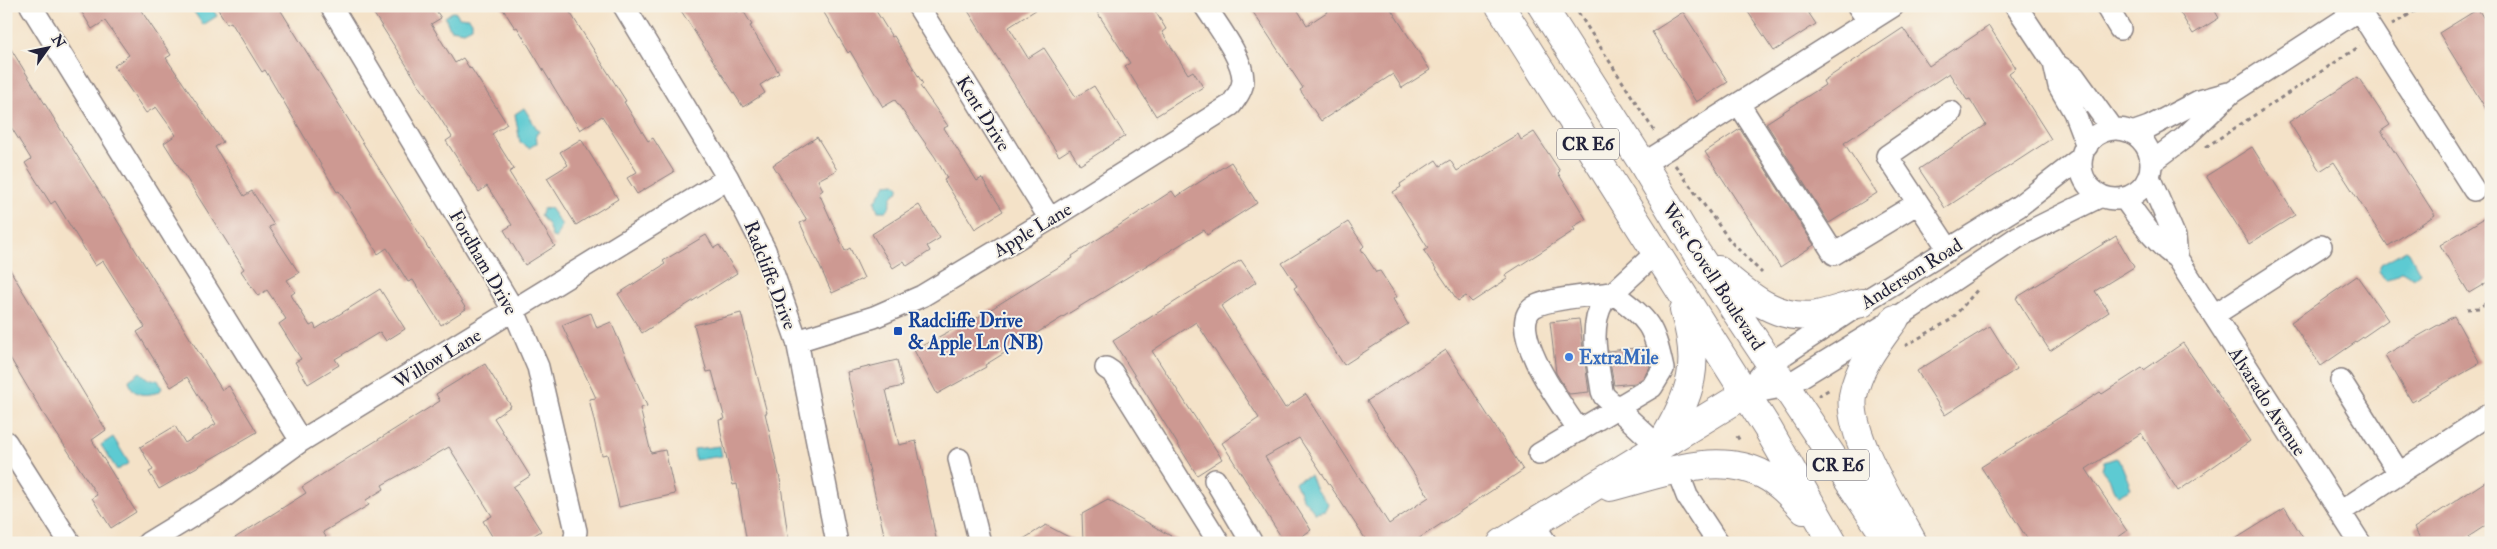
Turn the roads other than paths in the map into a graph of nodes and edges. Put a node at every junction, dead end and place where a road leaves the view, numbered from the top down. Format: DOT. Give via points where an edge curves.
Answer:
graph roads {
  1 [pos="31,6"];
  2 [pos="331,6"];
  3 [pos="624,6"];
  4 [pos="918,6"];
  5 [pos="1204,6"];
  6 [pos="1500,6"];
  7 [pos="1542,6"];
  8 [pos="1893,6"];
  9 [pos="2016,6"];
  10 [pos="2106,6"];
  11 [pos="2362,8"];
  12 [pos="1863,14"];
  13 [pos="2120,29"];
  14 [pos="2054,63"];
  15 [pos="2231,93"];
  16 [pos="1739,104"];
  17 [pos="1950,112"];
  18 [pos="2122,131"];
  19 [pos="2084,151"];
  20 [pos="1643,164"];
  21 [pos="2151,170"];
  22 [pos="728,178"];
  23 [pos="2474,190"];
  24 [pos="2099,197"];
  25 [pos="2124,198"];
  26 [pos="1918,203"];
  27 [pos="1050,219"];
  28 [pos="2321,246"];
  29 [pos="1949,250"];
  30 [pos="1657,252"];
  31 [pos="1696,252"];
  32 [pos="2177,258"];
  33 [pos="1675,282"];
  34 [pos="1613,293"];
  35 [pos="1862,303"];
  36 [pos="514,311"];
  37 [pos="2214,314"];
  38 [pos="1896,319"];
  39 [pos="797,341"];
  40 [pos="1770,363"];
  41 [pos="1106,368"];
  42 [pos="2341,382"];
  43 [pos="1786,386"];
  44 [pos="1745,394"];
  45 [pos="1615,408"];
  46 [pos="2491,413"];
  47 [pos="1579,431"];
  48 [pos="301,441"];
  49 [pos="6,442"];
  50 [pos="1659,446"];
  51 [pos="1539,454"];
  52 [pos="959,459"];
  53 [pos="1677,470"];
  54 [pos="2400,473"];
  55 [pos="1215,480"];
  56 [pos="1586,492"];
  57 [pos="2340,512"];
  58 [pos="1525,537"];
  59 [pos="1830,538"];
  60 [pos="70,543"];
  61 [pos="148,543"];
  62 [pos="574,543"];
  63 [pos="837,543"];
  64 [pos="980,543"];
  65 [pos="1219,543"];
  66 [pos="1252,543"];
  67 [pos="1718,543"];
  68 [pos="1890,543"];
  69 [pos="1913,543"];
  70 [pos="2360,543"];
  1 -- 48 [label="street"];
  2 -- 36 [label="street, Fordham Drive"];
  3 -- 22 [label="street, Radcliffe Drive"];
  4 -- 27 [label="street, Kent Drive"];
  5 -- 27 [label="street, Apple Lane" via="1240,63 1243,81 1231,105"];
  6 -- 30 [label="main road, West Covell Boulevard / CR E6"];
  7 -- 20 [label="main road, West Covell Boulevard / CR E6"];
  8 -- 12 [label="street"];
  9 -- 14 [label="street"];
  10 -- 13 [label="street"];
  11 -- 15 [label="street"];
  11 -- 23 [label="street" via="2376,36"];
  12 -- 16 [label="street"];
  14 -- 18 [label="street" via="2074,76"];
  14 -- 19 [label="street" via="2059,86 2081,127"];
  15 -- 18 [label="street" via="2199,101 2149,127"];
  15 -- 21 [label="street"];
  16 -- 20 [label="street"];
  16 -- 26 [label="street" via="1834,254"];
  17 -- 26 [label="street" via="1887,156"];
  18 -- 19 [label="street" via="2094,137"];
  18 -- 21 [label="street" via="2145,143"];
  19 -- 24 [label="street" via="2081,168 2084,179"];
  19 -- 29 [label="street, Anderson Road" via="2019,206"];
  20 -- 31 [label="main road, West Covell Boulevard / CR E6"];
  21 -- 25 [label="street" via="2134,194"];
  21 -- 32 [label="street, Alvarado Avenue" via="2175,237"];
  22 -- 36 [label="street, Willow Lane"];
  22 -- 39 [label="street, Radcliffe Drive" via="766,250"];
  24 -- 25 [label="street"];
  24 -- 38 [label="street, Anderson Road" via="2018,237"];
  25 -- 32 [label="street, Alvarado Avenue" via="2161,247"];
  26 -- 29 [label="street"];
  27 -- 39 [label="street, Apple Lane" via="922,296 874,317"];
  28 -- 37 [label="street"];
  29 -- 35 [label="street, Anderson Road"];
  30 -- 33 [label="main road, West Covell Boulevard / CR E6"];
  30 -- 34 [label="street"];
  31 -- 35 [label="main road" via="1756,300 1783,314 1820,314"];
  31 -- 40 [label="main road, West Covell Boulevard / CR E6"];
  32 -- 37 [label="street, Alvarado Avenue"];
  33 -- 44 [label="main road, West Covell Boulevard / CR E6"];
  33 -- 50 [label="main road" via="1688,322 1694,367 1682,410"];
  34 -- 45 [label="street" via="1598,312 1595,326 1602,391"];
  34 -- 45 [label="street" via="1645,318 1656,338 1663,369 1652,387"];
  34 -- 47 [label="street" via="1542,303 1528,312 1524,322 1535,363"];
  35 -- 40 [label="street, Anderson Road"];
  36 -- 48 [label="street, Willow Lane"];
  36 -- 62 [label="street, Fordham Drive" via="538,368 576,531"];
  37 -- 57 [label="street, Alvarado Avenue"];
  38 -- 43 [label="street, Anderson Road"];
  38 -- 69 [label="main road" via="1866,363 1855,390 1852,412 1867,454"];
  39 -- 63 [label="street, Radcliffe Drive"];
  40 -- 43 [label="main road, West Covell Boulevard / CR E6"];
  40 -- 44 [label="street, Anderson Road"];
  41 -- 65 [label="street" via="1112,372"];
  42 -- 54 [label="street"];
  43 -- 44 [label="street, Anderson Road"];
  43 -- 68 [label="main road, West Covell Boulevard / CR E6"];
  44 -- 50 [label="main road, Anderson Road"];
  44 -- 59 [label="main road, West Covell Boulevard / CR E6"];
  45 -- 47 [label="street"];
  45 -- 50 [label="street"];
  46 -- 54 [label="street"];
  47 -- 51 [label="street"];
  48 -- 61 [label="street, Willow Lane" via="225,496"];
  49 -- 60 [label="street"];
  50 -- 56 [label="main road, Anderson Road"];
  52 -- 64 [label="street"];
  53 -- 56 [label="main road"];
  53 -- 59 [label="main road" via="1727,463 1764,475 1780,486"];
  53 -- 67 [label="street" via="1687,496"];
  54 -- 57 [label="street"];
  55 -- 66 [label="street"];
  56 -- 58 [label="main road, Anderson Road"];
  57 -- 70 [label="street, Alvarado Avenue"];
}
